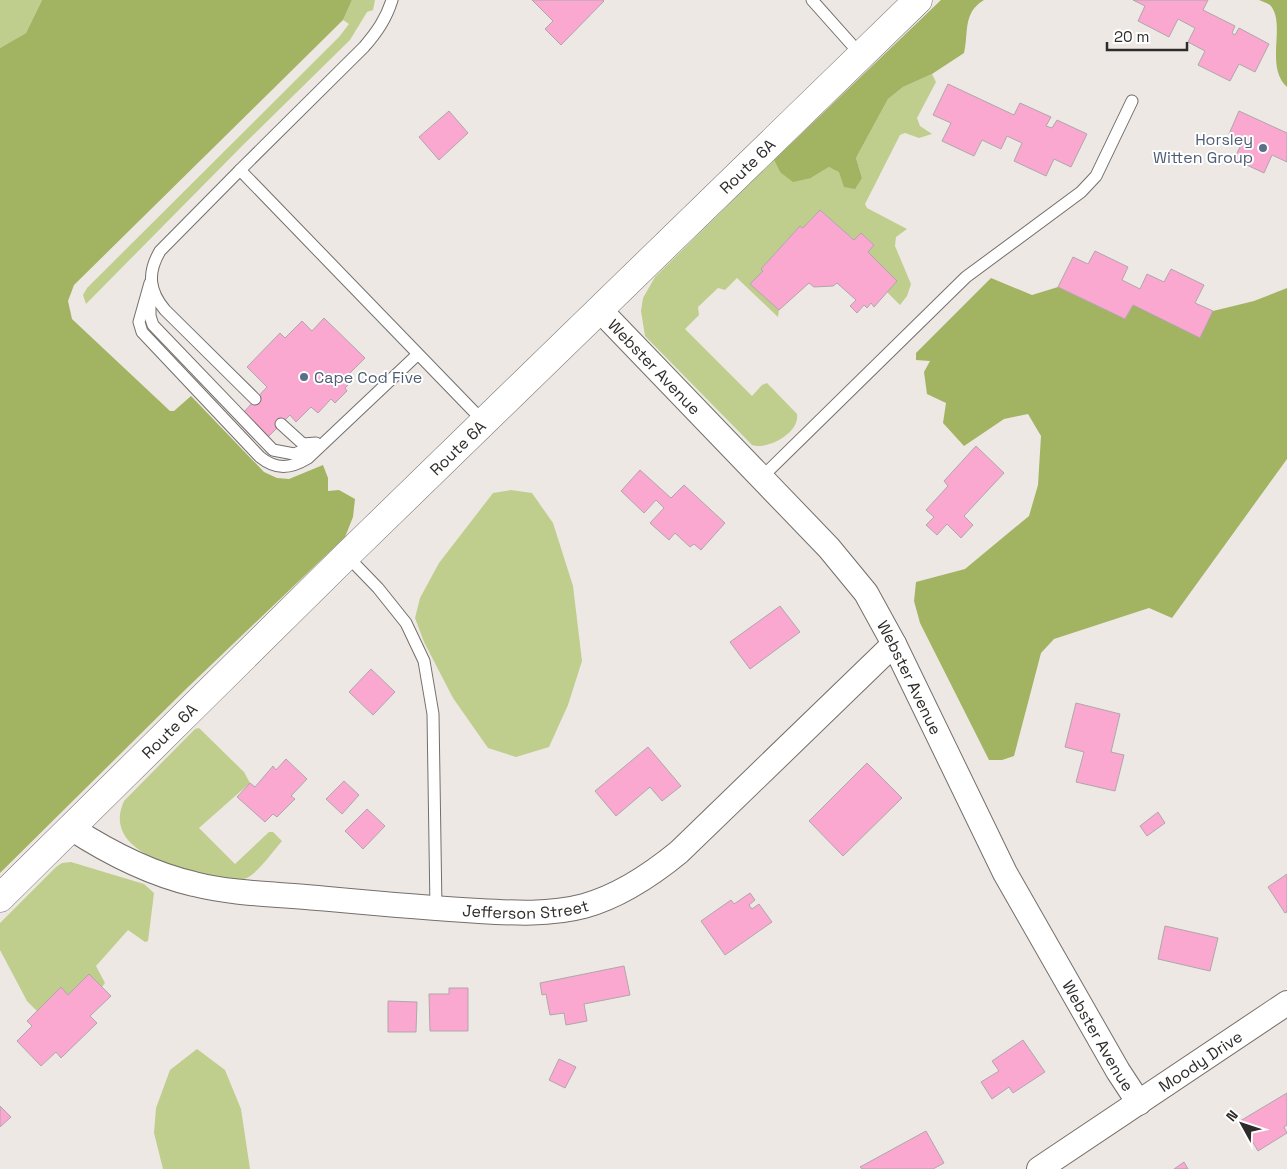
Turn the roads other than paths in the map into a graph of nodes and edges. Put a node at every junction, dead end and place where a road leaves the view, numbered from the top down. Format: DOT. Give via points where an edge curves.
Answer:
graph roads {
  1 [pos="392,0"];
  2 [pos="812,0"];
  3 [pos="918,0"];
  4 [pos="861,55"];
  5 [pos="1132,101"];
  6 [pos="240,170"];
  7 [pos="150,283"];
  8 [pos="599,309"];
  9 [pos="417,355"];
  10 [pos="256,400"];
  11 [pos="485,423"];
  12 [pos="281,424"];
  13 [pos="331,437"];
  14 [pos="762,477"];
  15 [pos="346,556"];
  16 [pos="894,644"];
  17 [pos="71,828"];
  18 [pos="0,898"];
  19 [pos="436,909"];
  20 [pos="1287,1003"];
  21 [pos="1139,1103"];
  22 [pos="1039,1169"];
  1 -- 6 [label="lane" via="388,14 369,41"];
  2 -- 4 [label="lane"];
  3 -- 4 [label="main road, Route 6A"];
  4 -- 8 [label="main road, Route 6A"];
  5 -- 14 [label="lane" via="1096,176 1081,192 966,277"];
  6 -- 7 [label="lane" via="160,251"];
  6 -- 9 [label="lane"];
  7 -- 10 [label="lane" via="165,310"];
  7 -- 13 [label="lane" via="139,322 142,332 260,456 276,467 287,467 308,458"];
  8 -- 11 [label="main road, Route 6A"];
  8 -- 14 [label="street, Webster Avenue"];
  9 -- 11 [label="lane"];
  9 -- 13 [label="lane"];
  11 -- 15 [label="main road, Route 6A"];
  12 -- 13 [label="lane" via="303,444 314,444"];
  14 -- 16 [label="street, Webster Avenue" via="848,568"];
  15 -- 17 [label="main road, Route 6A"];
  15 -- 19 [label="lane" via="406,623 424,661 433,714"];
  16 -- 19 [label="street, Jefferson Street" via="679,852 632,885 583,906 532,914"];
  16 -- 21 [label="street, Webster Avenue" via="1005,873"];
  17 -- 18 [label="main road, Route 6A"];
  17 -- 19 [label="street, Jefferson Street" via="126,859 195,884"];
  20 -- 21 [label="street, Moody Drive"];
  21 -- 22 [label="street, Moody Drive"];
}
